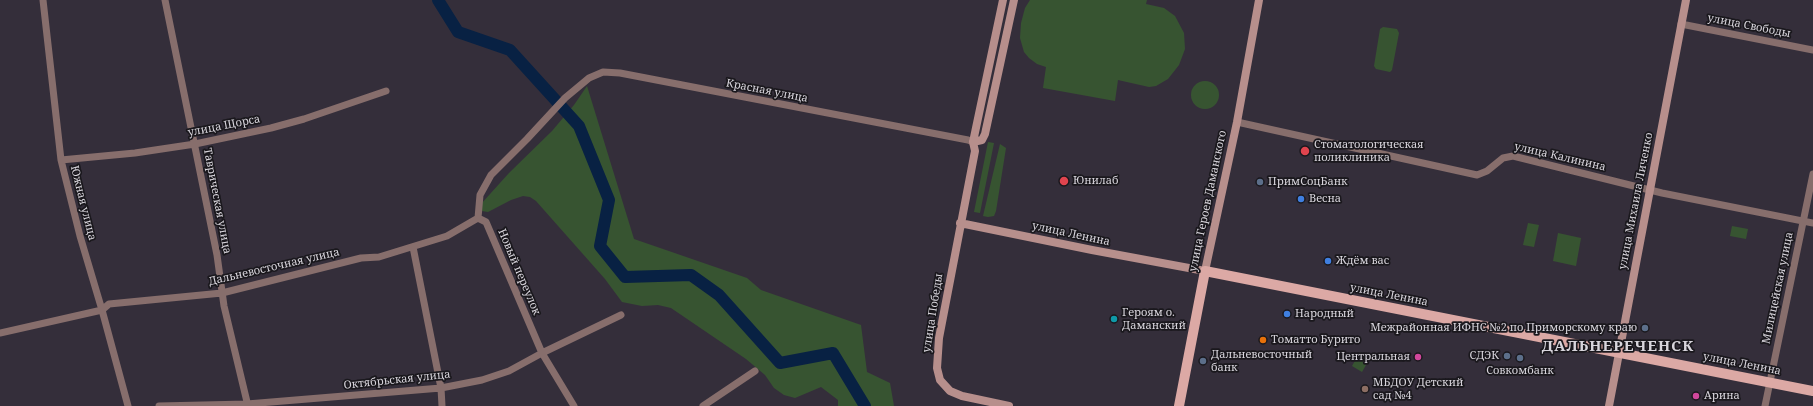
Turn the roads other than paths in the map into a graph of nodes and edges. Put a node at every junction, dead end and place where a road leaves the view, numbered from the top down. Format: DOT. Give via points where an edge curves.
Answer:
graph roads {
  1 [pos="43,0"];
  2 [pos="165,0"];
  3 [pos="1003,0"];
  4 [pos="1014,0"];
  5 [pos="1260,0"];
  6 [pos="1686,0"];
  7 [pos="1681,24"];
  8 [pos="1813,50"];
  9 [pos="386,91"];
  10 [pos="1237,122"];
  11 [pos="973,142"];
  12 [pos="195,144"];
  13 [pos="62,160"];
  14 [pos="1813,174"];
  15 [pos="1649,190"];
  16 [pos="478,218"];
  17 [pos="1803,221"];
  18 [pos="960,223"];
  19 [pos="1813,223"];
  20 [pos="413,247"];
  21 [pos="1205,272"];
  22 [pos="222,292"];
  23 [pos="102,310"];
  24 [pos="621,315"];
  25 [pos="0,333"];
  26 [pos="1619,352"];
  27 [pos="542,353"];
  28 [pos="755,371"];
  29 [pos="1770,382"];
  30 [pos="441,388"];
  31 [pos="1813,391"];
  32 [pos="247,405"];
  33 [pos="128,406"];
  34 [pos="159,406"];
  35 [pos="442,406"];
  36 [pos="574,406"];
  37 [pos="703,406"];
  38 [pos="1009,406"];
  39 [pos="1179,406"];
  40 [pos="1609,406"];
  41 [pos="1765,406"];
  1 -- 13 [label="street, Южная улица"];
  2 -- 12 [label="street, Таврическая улица"];
  3 -- 11 [label="street, улица Победы"];
  4 -- 11 [label="street" via="985,134 982,140"];
  5 -- 10 [label="street, улица Героев Даманского"];
  6 -- 7 [label="street, улица Михаила Личенко"];
  7 -- 8 [label="street, улица Свободы"];
  7 -- 15 [label="street, улица Михаила Личенко"];
  9 -- 12 [label="street, улица Щорса" via="304,119"];
  10 -- 15 [label="street, улица Калинина" via="1477,175 1487,171 1503,158 1513,156"];
  10 -- 21 [label="street, улица Героев Даманского"];
  11 -- 16 [label="street, Красная улица" via="603,72 589,78 565,98 486,182 480,195"];
  11 -- 18 [label="street, улица Победы" via="975,151"];
  12 -- 13 [label="street, улица Щорса"];
  12 -- 22 [label="street, Таврическая улица"];
  13 -- 23 [label="street, Южная улица" via="80,236"];
  14 -- 17 [label="street, Милицейская улица"];
  15 -- 17 [label="street, улица Калинина"];
  15 -- 26 [label="street, улица Михаила Личенко"];
  16 -- 20 [label="street, Дальневосточная улица" via="451,234"];
  16 -- 27 [label="street, Новый переулок" via="486,222"];
  17 -- 19 [label="street, улица Калинина"];
  17 -- 29 [label="street, Милицейская улица"];
  18 -- 21 [label="street, улица Ленина"];
  18 -- 38 [label="street, улица Победы" via="939,338 938,376 942,384 956,394"];
  20 -- 22 [label="street, Дальневосточная улица"];
  20 -- 30 [label="street"];
  21 -- 26 [label="main road, улица Ленина"];
  21 -- 39 [label="main road, улица Героев Даманского"];
  22 -- 23 [label="street, Дальневосточная улица" via="114,303 106,305"];
  22 -- 32 [label="street, Таврическая улица"];
  23 -- 25 [label="street, Дальневосточная улица"];
  23 -- 33 [label="street, Южная улица"];
  24 -- 27 [label="street, Октябрьская улица"];
  26 -- 29 [label="main road, улица Ленина"];
  26 -- 40 [label="street, улица Михаила Личенко"];
  27 -- 30 [label="street, Октябрьская улица" via="495,376"];
  27 -- 36 [label="street, Новый переулок"];
  28 -- 37 [label="street"];
  29 -- 31 [label="main road, улица Ленина"];
  29 -- 41 [label="street, Милицейская улица"];
  30 -- 32 [label="street, Октябрьская улица"];
  30 -- 35 [label="street"];
  32 -- 34 [label="street, Октябрьская улица"];
}
